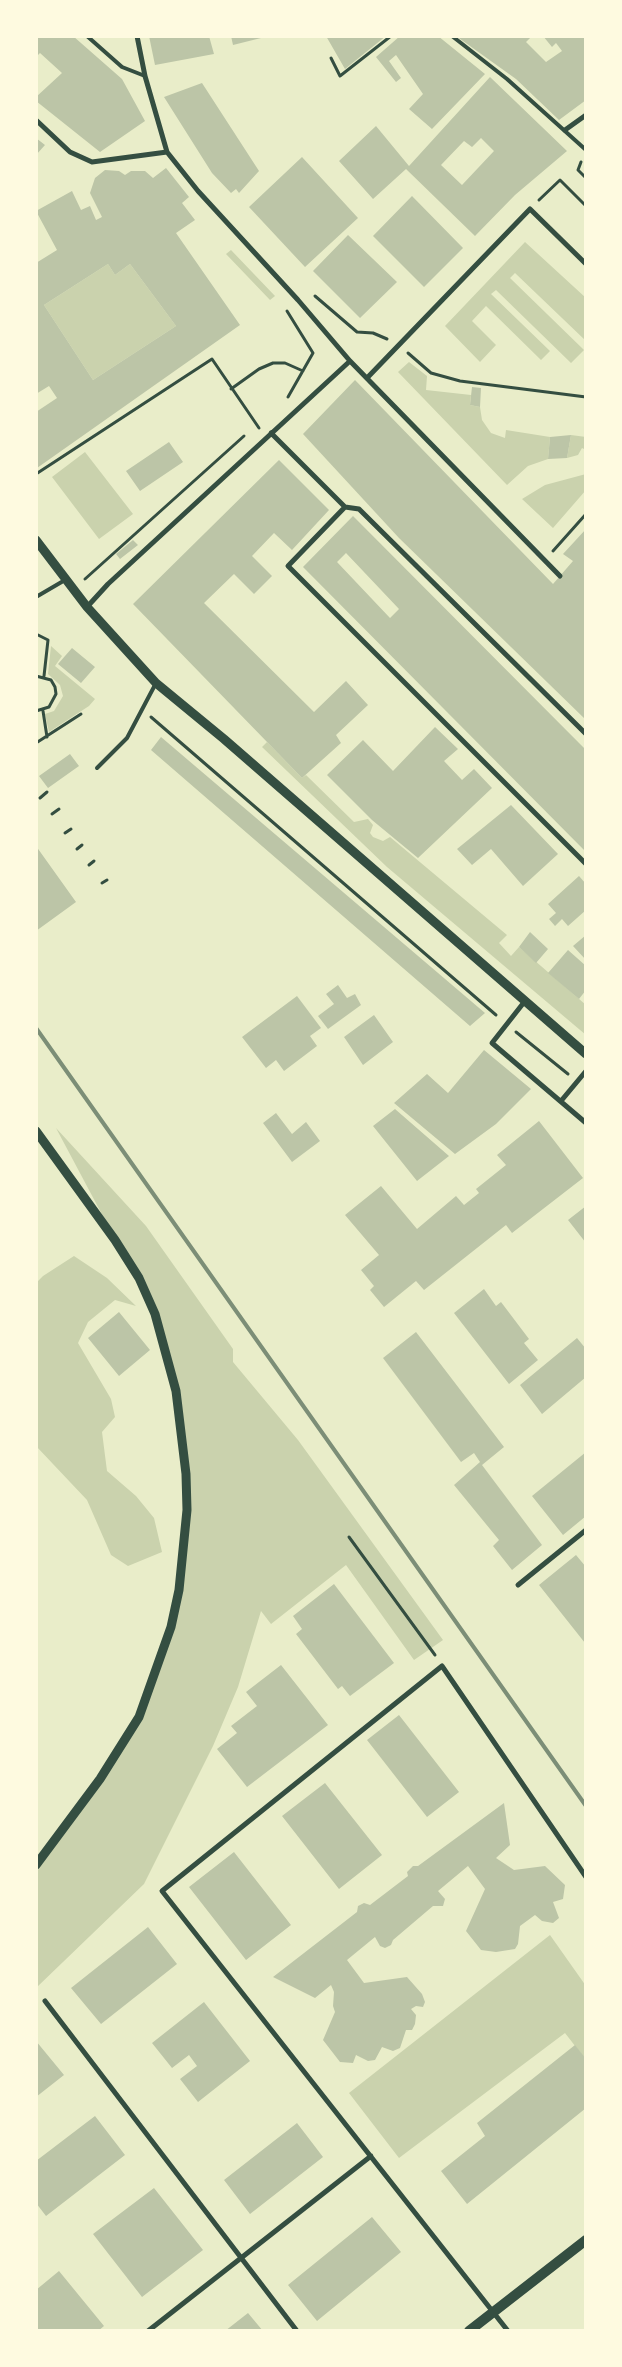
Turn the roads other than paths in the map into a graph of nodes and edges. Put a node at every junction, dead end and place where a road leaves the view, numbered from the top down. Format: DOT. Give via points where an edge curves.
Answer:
graph roads {
  1 [pos="87,36"];
  2 [pos="137,36"];
  3 [pos="452,36"];
  4 [pos="145,76"];
  5 [pos="586,115"];
  6 [pos="36,120"];
  7 [pos="565,130"];
  8 [pos="585,150"];
  9 [pos="167,152"];
  10 [pos="586,264"];
  11 [pos="350,361"];
  12 [pos="367,378"];
  13 [pos="271,433"];
  14 [pos="345,507"];
  15 [pos="36,540"];
  16 [pos="560,576"];
  17 [pos="65,580"];
  18 [pos="36,597"];
  19 [pos="87,607"];
  20 [pos="156,683"];
  21 [pos="586,734"];
  22 [pos="97,768"];
  23 [pos="586,864"];
  24 [pos="525,1001"];
  25 [pos="586,1054"];
  26 [pos="586,1071"];
  27 [pos="560,1102"];
  28 [pos="586,1123"];
  29 [pos="36,1131"];
  30 [pos="586,1530"];
  31 [pos="518,1584"];
  32 [pos="36,1865"];
  33 [pos="586,1877"];
  34 [pos="45,2001"];
  35 [pos="371,2156"];
  36 [pos="586,2240"];
  37 [pos="241,2258"];
  38 [pos="493,2312"];
  39 [pos="148,2331"];
  40 [pos="297,2331"];
  41 [pos="469,2331"];
  42 [pos="508,2331"];
  1 -- 4 [label="lane" via="122,67"];
  2 -- 4 [label="street"];
  3 -- 7 [label="lane"];
  4 -- 9 [label="street"];
  5 -- 7 [label="street"];
  6 -- 9 [label="street" via="70,152 92,162"];
  7 -- 8 [label="lane"];
  9 -- 11 [label="street"];
  10 -- 12 [label="street" via="530,209"];
  11 -- 12 [label="street"];
  11 -- 13 [label="street"];
  12 -- 16 [label="street"];
  13 -- 14 [label="street"];
  13 -- 19 [label="street"];
  14 -- 21 [label="street" via="359,509"];
  14 -- 23 [label="street" via="288,566"];
  15 -- 17 [label="street"];
  17 -- 18 [label="lane"];
  17 -- 19 [label="street"];
  19 -- 20 [label="street"];
  20 -- 22 [label="lane" via="127,738"];
  20 -- 24 [label="street"];
  24 -- 25 [label="street"];
  24 -- 27 [label="street" via="492,1043"];
  26 -- 27 [label="street"];
  27 -- 28 [label="street"];
  29 -- 32 [label="street" via="115,1240 155,1314 176,1391 187,1510 172,1627 139,1717 100,1779"];
  30 -- 31 [label="street"];
  33 -- 35 [label="street" via="442,1666 162,1891"];
  34 -- 37 [label="street"];
  35 -- 37 [label="street"];
  35 -- 38 [label="street"];
  36 -- 38 [label="main road"];
  37 -- 39 [label="street"];
  37 -- 40 [label="street"];
  38 -- 41 [label="main road"];
  38 -- 42 [label="street"];
}
